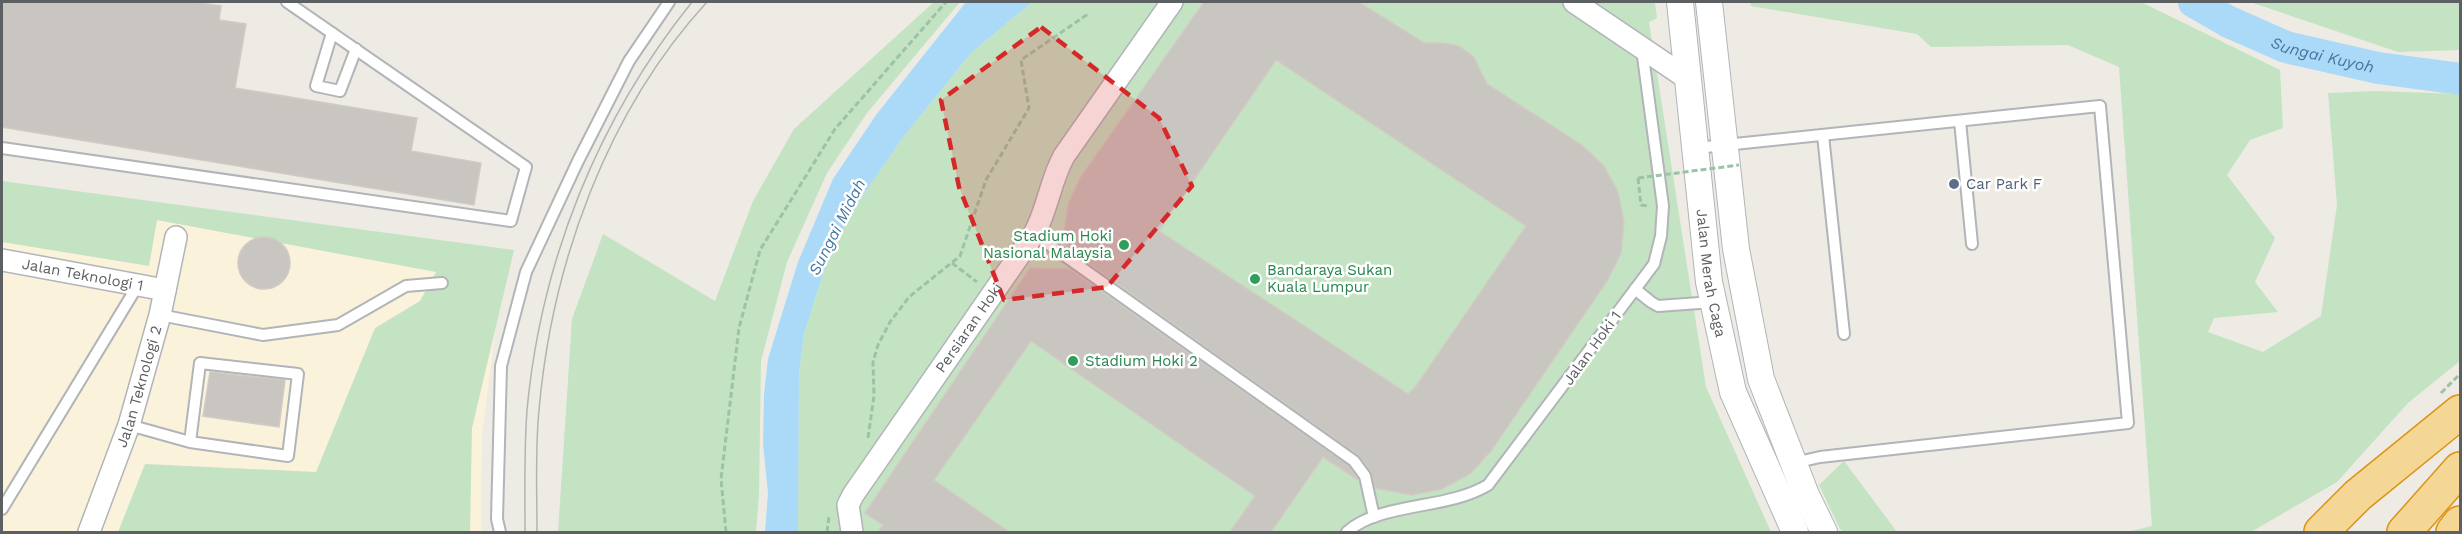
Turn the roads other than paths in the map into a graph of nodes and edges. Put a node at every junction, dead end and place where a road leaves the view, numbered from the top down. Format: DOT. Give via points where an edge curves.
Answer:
graph roads {
  1 [pos="287,2"];
  2 [pos="669,2"];
  3 [pos="1172,2"];
  4 [pos="1574,2"];
  5 [pos="1680,2"];
  6 [pos="1709,2"];
  7 [pos="332,33"];
  8 [pos="1642,48"];
  9 [pos="356,49"];
  10 [pos="1688,79"];
  11 [pos="1960,121"];
  12 [pos="1823,135"];
  13 [pos="2,148"];
  14 [pos="1695,148"];
  15 [pos="1732,155"];
  16 [pos="1034,234"];
  17 [pos="176,237"];
  18 [pos="1972,244"];
  19 [pos="2,260"];
  20 [pos="442,283"];
  21 [pos="138,285"];
  22 [pos="1635,289"];
  23 [pos="165,290"];
  24 [pos="1713,302"];
  25 [pos="160,315"];
  26 [pos="1844,334"];
  27 [pos="2460,412"];
  28 [pos="129,425"];
  29 [pos="190,442"];
  30 [pos="1781,468"];
  31 [pos="2450,481"];
  32 [pos="2,509"];
  33 [pos="1374,517"];
  34 [pos="2460,524"];
  35 [pos="89,532"];
  36 [pos="500,532"];
  37 [pos="852,532"];
  38 [pos="1347,532"];
  39 [pos="1795,532"];
  40 [pos="1824,532"];
  41 [pos="2321,532"];
  42 [pos="2404,532"];
  43 [pos="2452,532"];
  1 -- 7 [label="lane"];
  2 -- 36 [label="lane" via="629,61 526,272 501,366 497,519"];
  3 -- 16 [label="street, Persiaran Hoki" via="1064,156"];
  4 -- 8 [label="street"];
  5 -- 10 [label="street, Jalan Merah Caga"];
  6 -- 15 [label="street, Jalan Merah Caga"];
  7 -- 9 [label="lane"];
  7 -- 9 [label="lane" via="316,86 340,91"];
  8 -- 10 [label="street"];
  8 -- 22 [label="lane, Jalan Hoki 1" via="1663,206 1654,264"];
  9 -- 13 [label="lane" via="526,166 511,220"];
  10 -- 14 [label="street, Jalan Merah Caga"];
  11 -- 12 [label="lane"];
  11 -- 18 [label="lane"];
  11 -- 30 [label="lane" via="2100,106 2128,423 1820,457"];
  12 -- 15 [label="lane"];
  12 -- 26 [label="lane"];
  14 -- 15 [label="lane"];
  14 -- 24 [label="street, Jalan Merah Caga"];
  15 -- 30 [label="street, Jalan Merah Caga" via="1736,249"];
  16 -- 33 [label="lane" via="1354,461 1365,476"];
  16 -- 37 [label="street, Persiaran Hoki" via="852,495 848,505"];
  17 -- 23 [label="street, Jalan Teknologi 2"];
  19 -- 21 [label="street, Jalan Teknologi 1"];
  20 -- 25 [label="lane" via="406,286 338,325 263,335"];
  21 -- 23 [label="street, Jalan Teknologi 1"];
  21 -- 32 [label="lane"];
  22 -- 24 [label="lane" via="1658,306"];
  22 -- 33 [label="lane, Jalan Hoki 1" via="1488,485 1464,497"];
  23 -- 25 [label="street, Jalan Teknologi 2"];
  24 -- 30 [label="street, Jalan Merah Caga" via="1733,392"];
  25 -- 28 [label="street, Jalan Teknologi 2"];
  27 -- 41 [label="highway" via="2358,495"];
  28 -- 29 [label="lane"];
  28 -- 35 [label="street, Jalan Teknologi 2"];
  29 -- 29 [label="lane" via="288,456 298,374 200,363"];
  30 -- 39 [label="street, Jalan Merah Caga"];
  30 -- 40 [label="street, Jalan Merah Caga"];
  31 -- 42 [label="highway"];
  33 -- 38 [label="lane, Jalan Hoki 1"];
  34 -- 43 [label="highway"];
}
